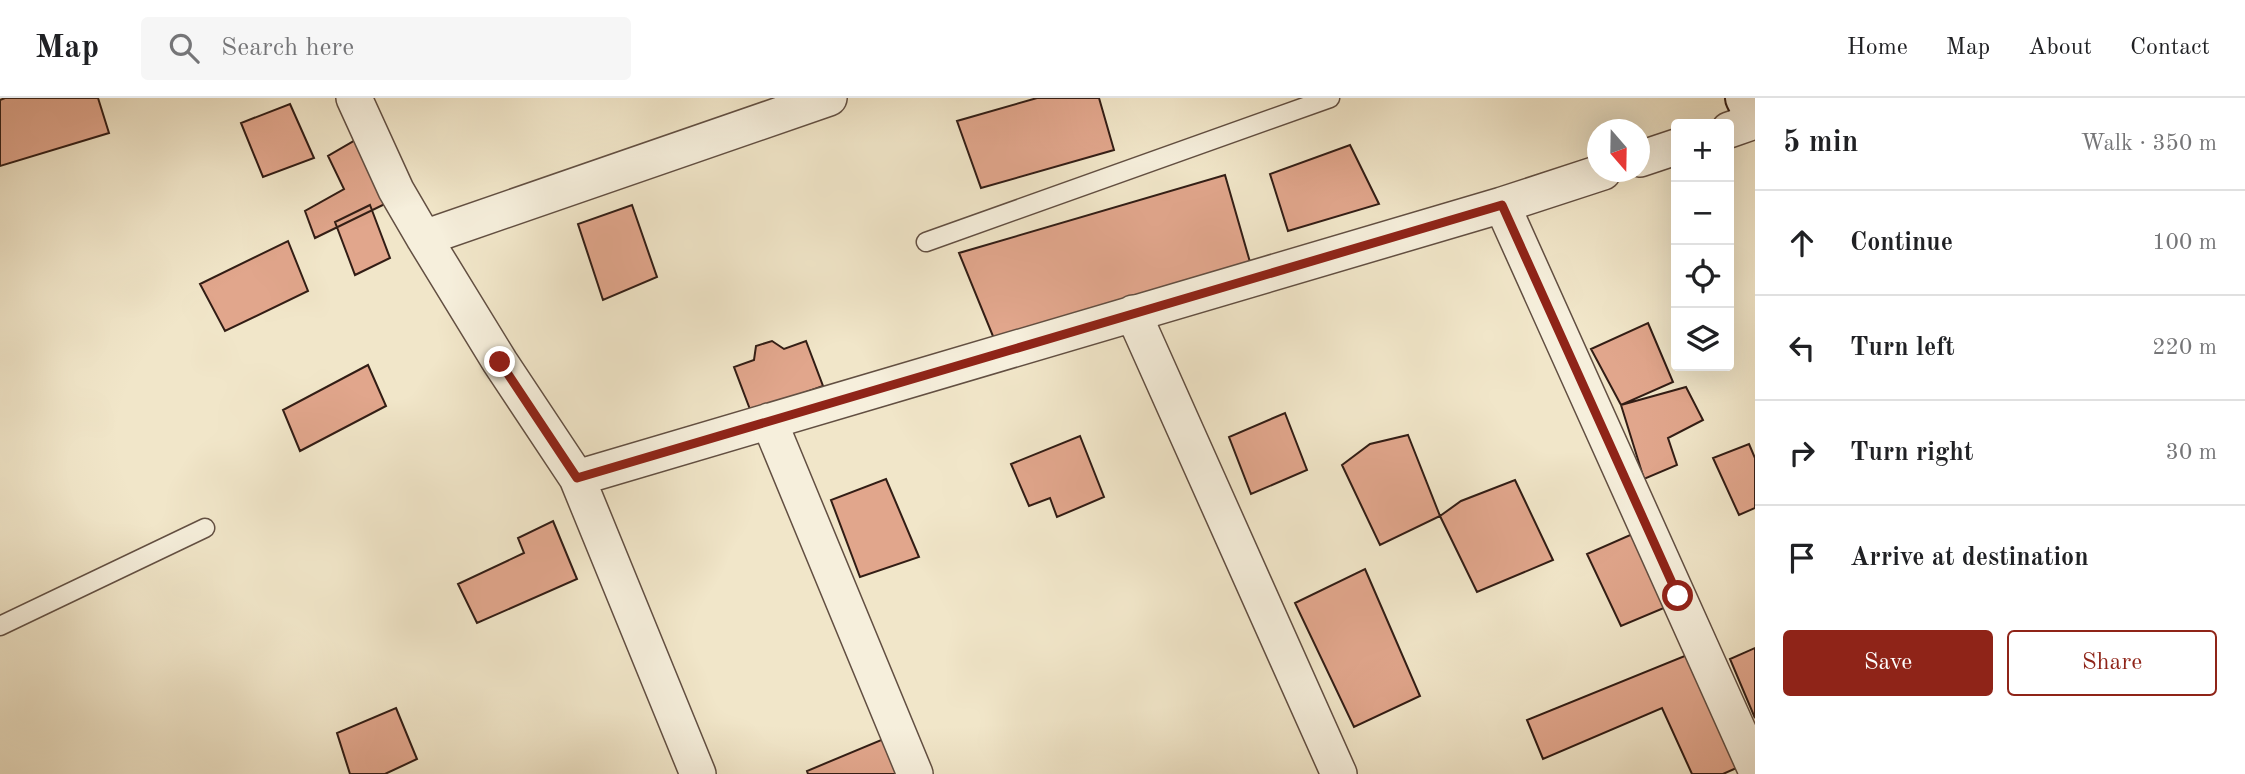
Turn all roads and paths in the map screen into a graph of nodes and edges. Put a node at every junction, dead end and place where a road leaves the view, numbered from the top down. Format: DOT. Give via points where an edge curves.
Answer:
graph roads {
  1 [pos="354,98"];
  2 [pos="829,98"];
  3 [pos="1330,98"];
  4 [pos="1745,98"];
  5 [pos="1755,119"];
  6 [pos="1734,128"];
  7 [pos="1671,149"];
  8 [pos="1650,156"];
  9 [pos="1587,177"];
  10 [pos="1502,205"];
  11 [pos="424,238"];
  12 [pos="926,242"];
  13 [pos="1133,313"];
  14 [pos="769,421"];
  15 [pos="577,478"];
  16 [pos="205,528"];
  17 [pos="0,626"];
  18 [pos="1755,768"];
  19 [pos="698,774"];
  20 [pos="915,774"];
  21 [pos="1339,774"];
  1 -- 11 [label="street" via="396,190"];
  2 -- 11 [label="street"];
  3 -- 12 [label="lane"];
  4 -- 5 [label="street"];
  5 -- 6 [label="street"];
  7 -- 8 [label="street"];
  9 -- 10 [label="street"];
  10 -- 13 [label="street"];
  10 -- 18 [label="street"];
  11 -- 15 [label="street"];
  13 -- 14 [label="street"];
  13 -- 21 [label="street"];
  14 -- 15 [label="street"];
  14 -- 20 [label="street"];
  15 -- 19 [label="street"];
  16 -- 17 [label="lane"];
}
